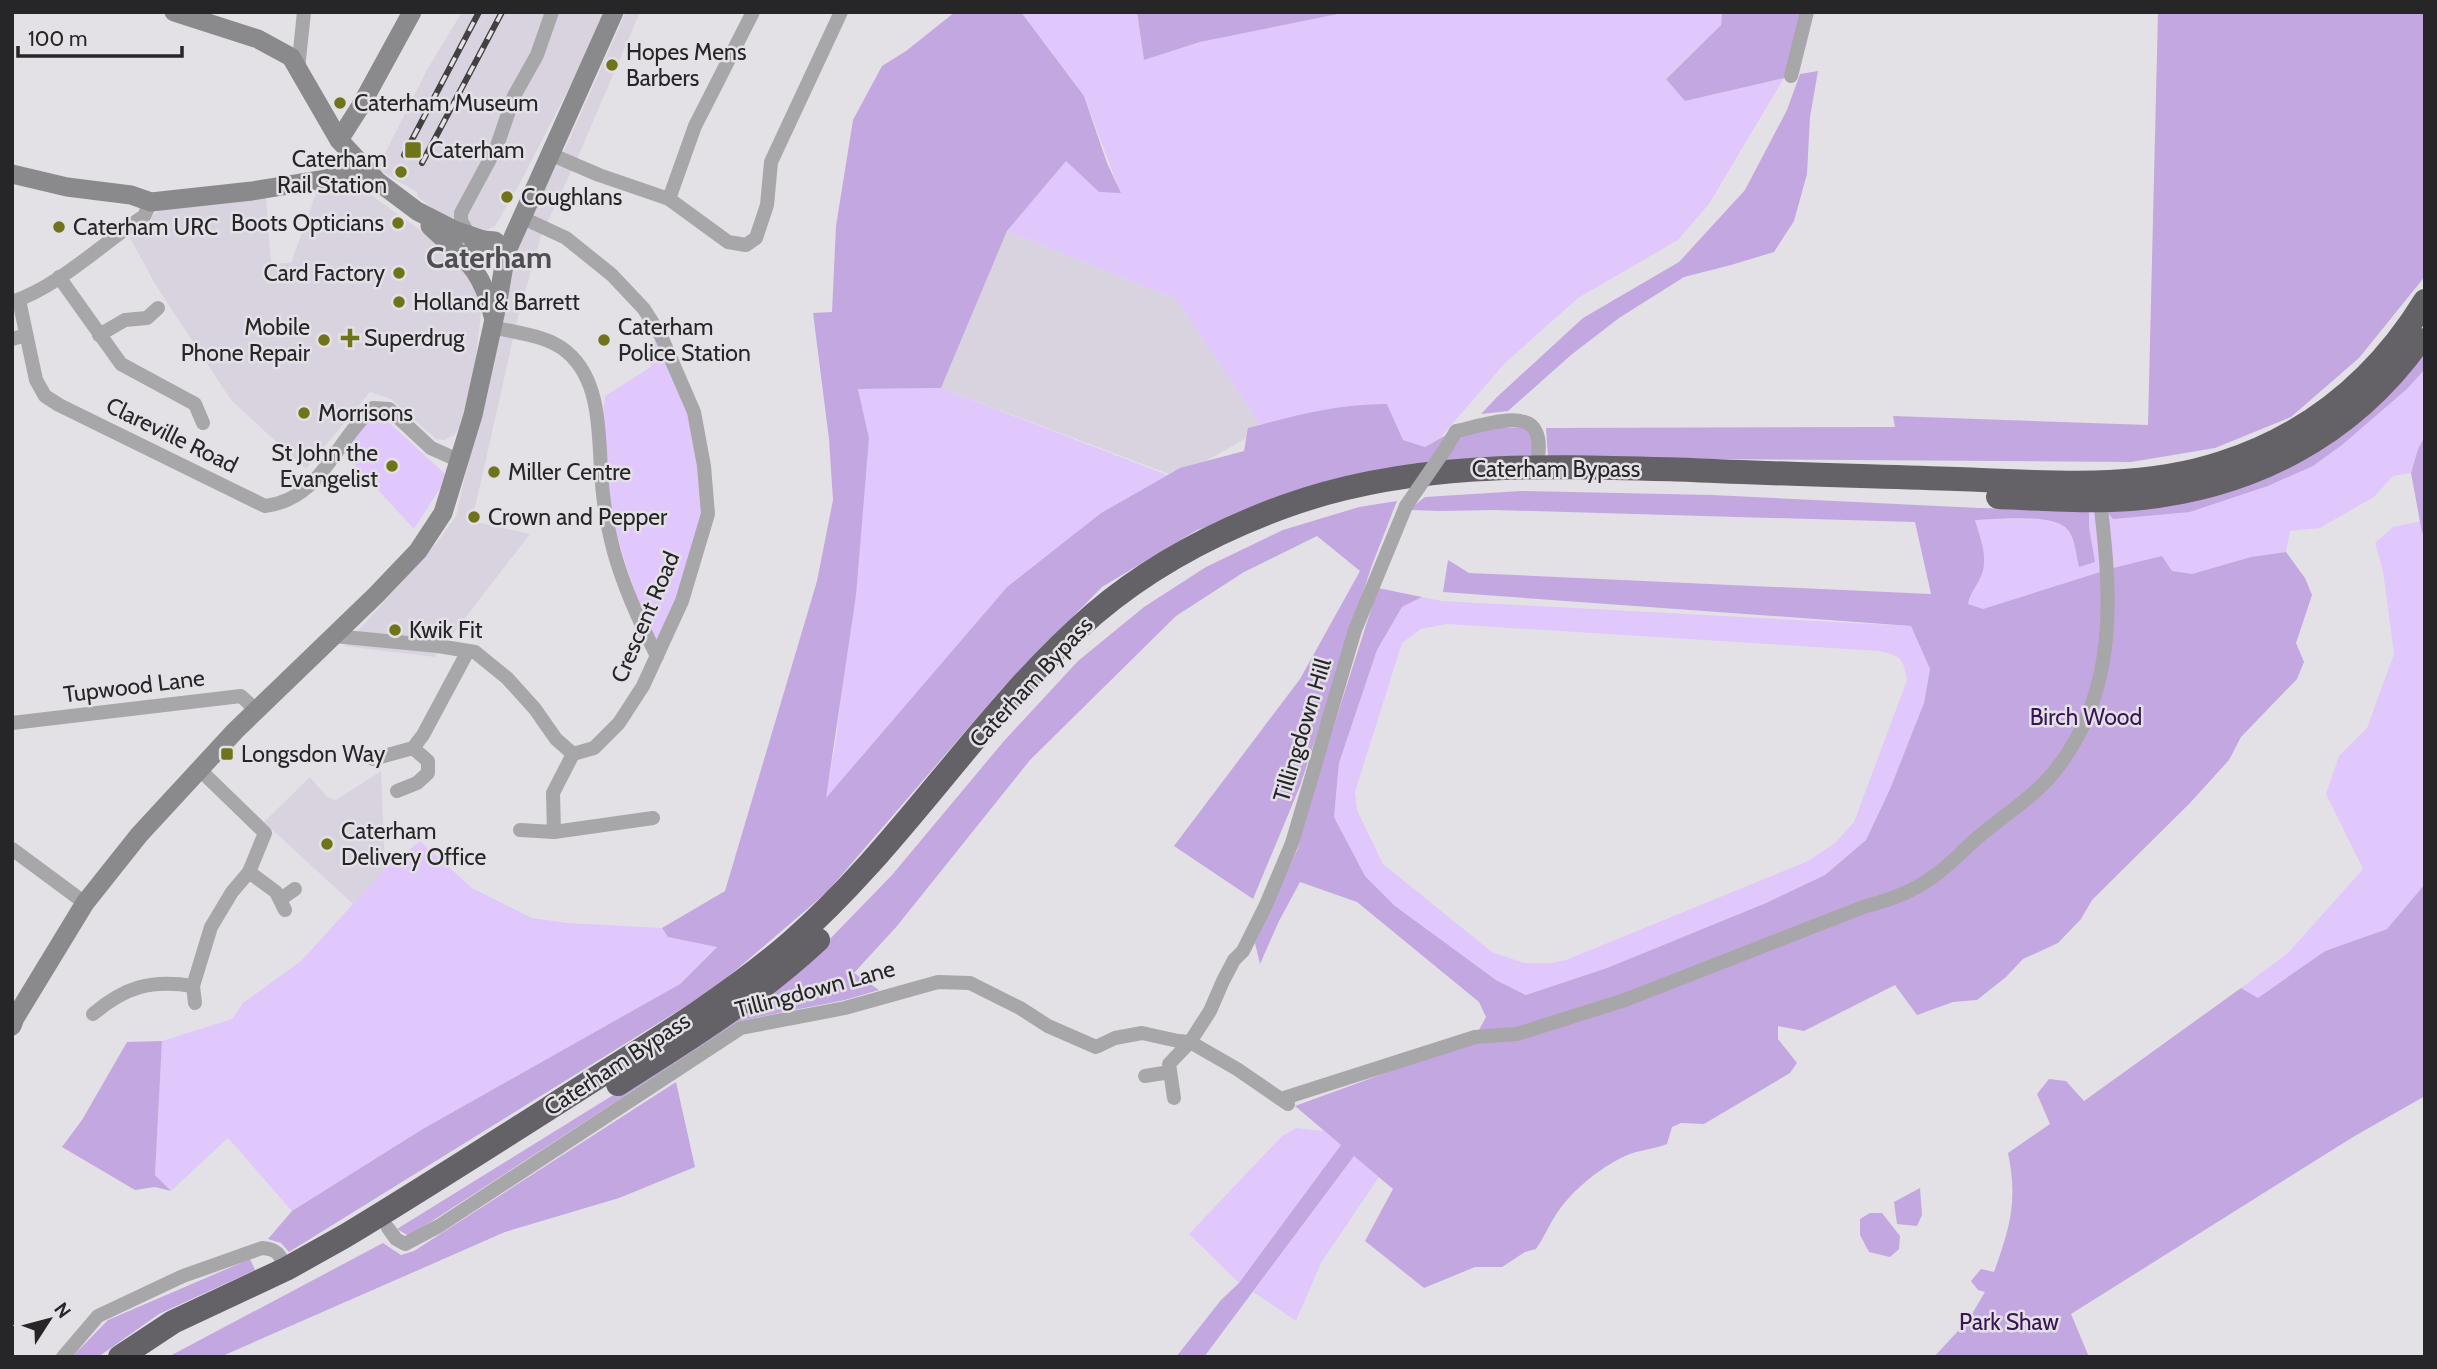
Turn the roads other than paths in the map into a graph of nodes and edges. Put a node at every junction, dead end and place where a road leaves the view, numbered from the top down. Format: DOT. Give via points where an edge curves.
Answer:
graph roads {
  1 [pos="174,12"];
  2 [pos="304,12"];
  3 [pos="412,12"];
  4 [pos="552,12"];
  5 [pos="614,12"];
  6 [pos="753,12"];
  7 [pos="841,12"];
  8 [pos="1807,12"];
  9 [pos="298,70"];
  10 [pos="1791,76"];
  11 [pos="339,139"];
  12 [pos="550,154"];
  13 [pos="360,163"];
  14 [pos="12,174"];
  15 [pos="669,199"];
  16 [pos="151,202"];
  17 [pos="418,211"];
  18 [pos="524,212"];
  19 [pos="480,239"];
  20 [pos="505,260"];
  21 [pos="474,268"];
  22 [pos="59,277"];
  23 [pos="16,301"];
  24 [pos="2425,301"];
  25 [pos="159,308"];
  26 [pos="493,322"];
  27 [pos="2425,334"];
  28 [pos="99,335"];
  29 [pos="19,337"];
  30 [pos="203,423"];
  31 [pos="460,461"];
  32 [pos="1537,466"];
  33 [pos="2100,500"];
  34 [pos="334,636"];
  35 [pos="468,651"];
  36 [pos="657,656"];
  37 [pos="256,710"];
  38 [pos="12,723"];
  39 [pos="413,748"];
  40 [pos="573,754"];
  41 [pos="373,759"];
  42 [pos="198,768"];
  43 [pos="397,791"];
  44 [pos="653,818"];
  45 [pos="520,830"];
  46 [pos="554,832"];
  47 [pos="12,849"];
  48 [pos="249,872"];
  49 [pos="295,889"];
  50 [pos="85,903"];
  51 [pos="193,986"];
  52 [pos="195,1003"];
  53 [pos="93,1014"];
  54 [pos="13,1020"];
  55 [pos="1190,1042"];
  56 [pos="1170,1072"];
  57 [pos="1145,1076"];
  58 [pos="1174,1098"];
  59 [pos="388,1228"];
  60 [pos="286,1269"];
  61 [pos="63,1357"];
  62 [pos="120,1357"];
  63 [pos="148,1357"];
  1 -- 9 [label="main road" via="258,38 291,57"];
  2 -- 9 [label="street"];
  3 -- 11 [label="main road"];
  4 -- 19 [label="street" via="497,146 461,213 463,226"];
  5 -- 12 [label="main road"];
  6 -- 15 [label="street" via="695,126"];
  7 -- 15 [label="street" via="771,162 768,205 756,238 746,245 728,242"];
  8 -- 10 [label="street"];
  9 -- 11 [label="main road"];
  11 -- 13 [label="main road"];
  12 -- 15 [label="street"];
  12 -- 18 [label="main road"];
  13 -- 16 [label="main road" via="349,172 325,179"];
  13 -- 17 [label="main road"];
  14 -- 16 [label="main road"];
  16 -- 22 [label="street" via="144,216"];
  17 -- 19 [label="main road"];
  17 -- 21 [label="main road"];
  18 -- 19 [label="main road"];
  18 -- 20 [label="main road"];
  18 -- 36 [label="street, Crescent Road" via="612,275 644,309 694,411 708,514 682,601"];
  19 -- 20 [label="main road" via="495,241"];
  19 -- 21 [label="main road" via="473,248"];
  20 -- 21 [label="main road" via="493,275 482,275"];
  20 -- 26 [label="main road"];
  21 -- 26 [label="main road" via="484,285"];
  22 -- 23 [label="street"];
  22 -- 28 [label="street"];
  23 -- 29 [label="street, Clareville Road"];
  24 -- 32 [label="highway, Caterham Bypass" via="2375,369 2295,433 2217,465 2172,476 2029,481"];
  25 -- 28 [label="street" via="147,318 125,320"];
  26 -- 31 [label="main road"];
  26 -- 36 [label="street" via="557,344 582,369 594,401 614,553 637,618"];
  27 -- 33 [label="highway, Caterham Bypass" via="2388,382 2355,413 2296,452 2225,481 2180,492"];
  28 -- 30 [label="street" via="121,364 195,404"];
  29 -- 31 [label="street, Clareville Road" via="45,396 265,506 295,498 310,486 373,408 389,409 431,448"];
  31 -- 34 [label="main road" via="443,513 418,551"];
  32 -- 55 [label="street, Tillingdown Hill, bridge" via="1537,433 1532,426 1510,419 1456,431 1406,506 1355,630 1292,843 1243,951"];
  32 -- 60 [label="highway, Caterham Bypass" via="1438,472 1340,491 1244,523 1156,570 1068,638 1009,700 893,839 837,900 786,946 705,1008 406,1199"];
  33 -- 55 [label="street" via="2109,629 2091,710 2057,768 1937,874 1891,900 1613,1004 1517,1034 1475,1037 1286,1102"];
  33 -- 59 [label="highway, Caterham Bypass" via="1512,482 1395,494 1276,526 1190,566 1127,608 1074,653 1030,699 897,860 850,910 752,996"];
  34 -- 35 [label="street"];
  34 -- 37 [label="main road"];
  35 -- 39 [label="street"];
  35 -- 40 [label="street" via="507,678"];
  36 -- 40 [label="street, Crescent Road" via="619,723 594,748"];
  37 -- 38 [label="street, Tupwood Lane" via="242,696"];
  37 -- 42 [label="main road"];
  39 -- 41 [label="street"];
  39 -- 43 [label="street" via="428,761 428,773"];
  40 -- 46 [label="street" via="553,793"];
  42 -- 48 [label="street" via="265,833"];
  42 -- 50 [label="main road"];
  44 -- 46 [label="street"];
  45 -- 46 [label="street"];
  47 -- 50 [label="street"];
  48 -- 49 [label="street" via="276,892 283,905"];
  48 -- 51 [label="street" via="211,927"];
  50 -- 54 [label="main road"];
  51 -- 52 [label="street"];
  51 -- 53 [label="street" via="169,982 133,988"];
  55 -- 56 [label="street, Tillingdown Hill" via="1169,1064"];
  55 -- 59 [label="street, Tillingdown Lane" via="1142,1033 1096,1047 1048,1027 970,983 938,982 845,1008 741,1028 439,1226 405,1244"];
  56 -- 57 [label="street"];
  56 -- 58 [label="street"];
  59 -- 63 [label="highway, Caterham Bypass"];
  60 -- 61 [label="street" via="275,1249 262,1248 183,1276 98,1316"];
  60 -- 62 [label="highway, Caterham Bypass" via="173,1322"];
}
